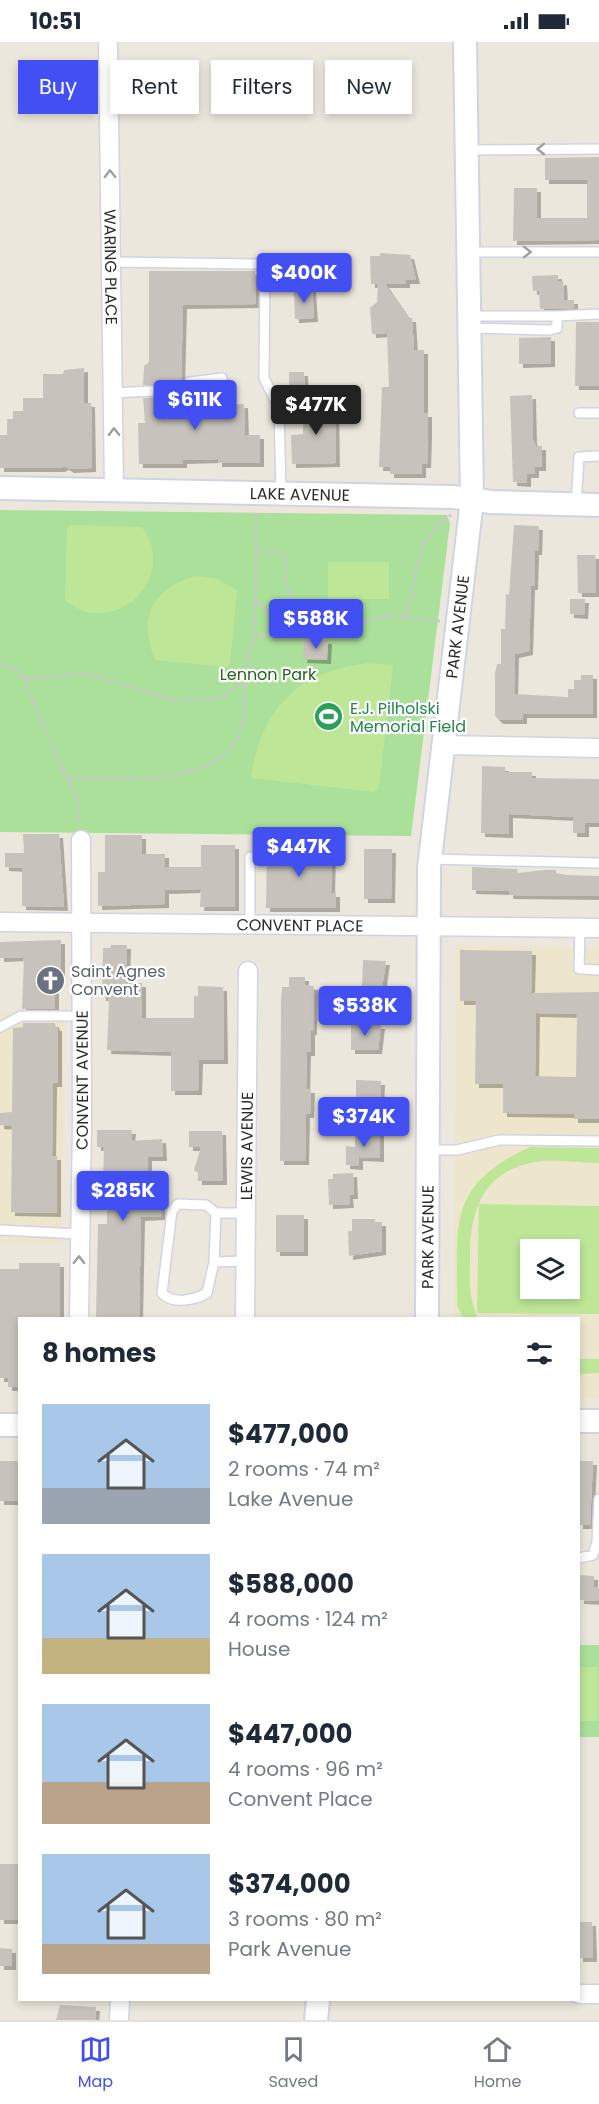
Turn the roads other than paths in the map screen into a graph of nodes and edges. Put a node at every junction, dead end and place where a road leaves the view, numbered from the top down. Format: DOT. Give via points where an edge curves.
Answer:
graph roads {
  1 [pos="108,42"];
  2 [pos="465,42"];
  3 [pos="599,149"];
  4 [pos="467,150"];
  5 [pos="468,252"];
  6 [pos="599,252"];
  7 [pos="111,262"];
  8 [pos="599,314"];
  9 [pos="557,316"];
  10 [pos="469,322"];
  11 [pos="222,378"];
  12 [pos="113,393"];
  13 [pos="579,413"];
  14 [pos="599,413"];
  15 [pos="599,456"];
  16 [pos="0,488"];
  17 [pos="114,491"];
  18 [pos="281,494"];
  19 [pos="472,500"];
  20 [pos="576,504"];
  21 [pos="599,505"];
  22 [pos="442,745"];
  23 [pos="599,748"];
  24 [pos="81,840"];
  25 [pos="250,857"];
  26 [pos="430,859"];
  27 [pos="599,863"];
  28 [pos="0,922"];
  29 [pos="81,923"];
  30 [pos="250,924"];
  31 [pos="428,926"];
  32 [pos="580,928"];
  33 [pos="599,928"];
  34 [pos="599,970"];
  35 [pos="248,971"];
  36 [pos="80,1016"];
  37 [pos="0,1027"];
  38 [pos="599,1141"];
  39 [pos="427,1150"];
  40 [pos="216,1213"];
  41 [pos="246,1214"];
  42 [pos="0,1230"];
  43 [pos="80,1234"];
  44 [pos="245,1261"];
  45 [pos="214,1262"];
  46 [pos="79,1317"];
  47 [pos="244,1317"];
  48 [pos="427,1317"];
  49 [pos="580,1421"];
  50 [pos="599,1421"];
  51 [pos="0,1425"];
  52 [pos="18,1425"];
  53 [pos="599,1498"];
  54 [pos="580,1558"];
  55 [pos="580,1994"];
  56 [pos="599,1994"];
  57 [pos="120,2001"];
  58 [pos="318,2001"];
  59 [pos="120,2020"];
  60 [pos="316,2020"];
  7 -- 1 [label="street, WARING PLACE, one-way"];
  2 -- 4 [label="street, PARK AVENUE"];
  3 -- 4 [label="lane, one-way"];
  4 -- 5 [label="street, PARK AVENUE"];
  5 -- 6 [label="lane, one-way"];
  5 -- 10 [label="street, PARK AVENUE"];
  7 -- 12 [label="street, WARING PLACE"];
  7 -- 18 [label="lane" via="265,264 264,378 279,408"];
  8 -- 9 [label="lane"];
  9 -- 10 [label="lane"];
  9 -- 10 [label="lane" via="557,327 550,330"];
  10 -- 19 [label="street, PARK AVENUE"];
  11 -- 12 [label="lane" via="190,382 189,389 174,392"];
  17 -- 12 [label="street, WARING PLACE, one-way"];
  13 -- 14 [label="lane"];
  15 -- 20 [label="lane" via="579,457"];
  16 -- 17 [label="street, LAKE AVENUE"];
  17 -- 18 [label="street, LAKE AVENUE"];
  18 -- 19 [label="street, LAKE AVENUE"];
  19 -- 20 [label="street, LAKE AVENUE"];
  19 -- 22 [label="street, PARK AVENUE"];
  20 -- 21 [label="street, LAKE AVENUE"];
  22 -- 23 [label="street"];
  22 -- 26 [label="street, PARK AVENUE"];
  24 -- 29 [label="street, CONVENT AVENUE"];
  25 -- 30 [label="lane"];
  26 -- 27 [label="lane"];
  26 -- 31 [label="street, PARK AVENUE"];
  28 -- 29 [label="street, CONVENT PLACE"];
  29 -- 30 [label="street, CONVENT PLACE"];
  29 -- 36 [label="street, CONVENT AVENUE"];
  30 -- 31 [label="street, CONVENT PLACE"];
  31 -- 32 [label="street, CONVENT PLACE"];
  31 -- 39 [label="street, PARK AVENUE"];
  32 -- 33 [label="street, CONVENT PLACE"];
  32 -- 34 [label="lane" via="579,969"];
  35 -- 41 [label="street, LEWIS AVENUE"];
  36 -- 37 [label="lane" via="21,1016"];
  36 -- 43 [label="street, CONVENT AVENUE"];
  38 -- 39 [label="lane" via="499,1140 457,1150"];
  39 -- 48 [label="street, PARK AVENUE"];
  40 -- 41 [label="lane"];
  40 -- 45 [label="lane"];
  40 -- 45 [label="lane" via="206,1205 178,1204 172,1211 162,1293 180,1300 204,1296"];
  41 -- 44 [label="street, LEWIS AVENUE"];
  42 -- 43 [label="lane"];
  46 -- 43 [label="street, CONVENT AVENUE, one-way"];
  44 -- 45 [label="lane"];
  44 -- 47 [label="street, LEWIS AVENUE"];
  49 -- 50 [label="street"];
  51 -- 52 [label="street"];
  53 -- 54 [label="lane" via="593,1555"];
  55 -- 56 [label="street"];
  57 -- 59 [label="street"];
  58 -- 60 [label="street"];
}
